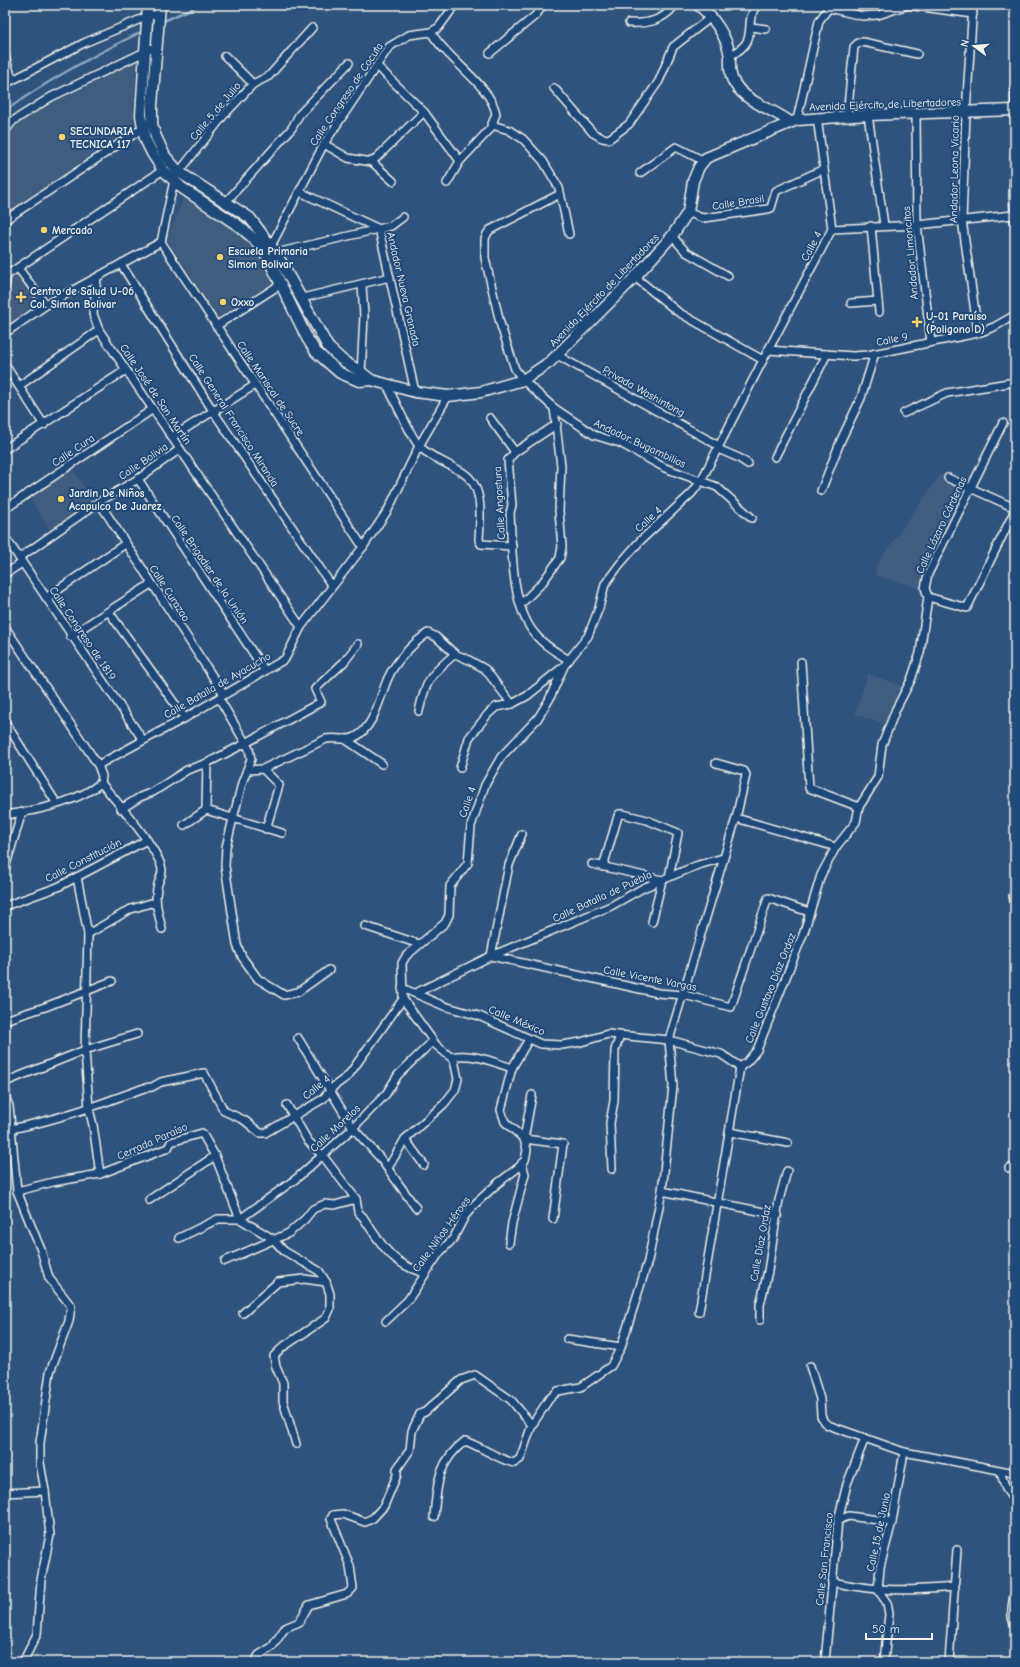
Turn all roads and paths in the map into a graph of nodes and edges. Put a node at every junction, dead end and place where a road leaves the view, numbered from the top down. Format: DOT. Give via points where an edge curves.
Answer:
graph roads {
  1 [pos="148,5"];
  2 [pos="455,5"];
  3 [pos="543,5"];
  4 [pos="675,5"];
  5 [pos="698,5"];
  6 [pos="757,5"];
  7 [pos="973,5"];
  8 [pos="830,7"];
  9 [pos="160,9"];
  10 [pos="973,14"];
  11 [pos="148,16"];
  12 [pos="711,17"];
  13 [pos="629,23"];
  14 [pos="752,27"];
  15 [pos="312,28"];
  16 [pos="766,29"];
  17 [pos="431,32"];
  18 [pos="157,46"];
  19 [pos="144,52"];
  20 [pos="490,52"];
  21 [pos="917,54"];
  22 [pos="5,56"];
  23 [pos="225,56"];
  24 [pos="730,56"];
  25 [pos="350,63"];
  26 [pos="376,66"];
  27 [pos="1015,70"];
  28 [pos="12,79"];
  29 [pos="5,84"];
  30 [pos="252,84"];
  31 [pos="554,88"];
  32 [pos="424,112"];
  33 [pos="966,112"];
  34 [pos="1015,113"];
  35 [pos="916,114"];
  36 [pos="868,115"];
  37 [pos="847,116"];
  38 [pos="817,117"];
  39 [pos="793,121"];
  40 [pos="147,125"];
  41 [pos="492,125"];
  42 [pos="5,131"];
  43 [pos="324,144"];
  44 [pos="1015,153"];
  45 [pos="460,161"];
  46 [pos="704,161"];
  47 [pos="372,162"];
  48 [pos="824,169"];
  49 [pos="163,170"];
  50 [pos="640,173"];
  51 [pos="176,176"];
  52 [pos="393,181"];
  53 [pos="447,183"];
  54 [pos="300,192"];
  55 [pos="560,194"];
  56 [pos="226,202"];
  57 [pos="688,212"];
  58 [pos="1013,215"];
  59 [pos="403,217"];
  60 [pos="5,220"];
  61 [pos="962,220"];
  62 [pos="1015,224"];
  63 [pos="884,225"];
  64 [pos="917,225"];
  65 [pos="871,226"];
  66 [pos="379,229"];
  67 [pos="832,229"];
  68 [pos="569,234"];
  69 [pos="672,236"];
  70 [pos="161,242"];
  71 [pos="274,249"];
  72 [pos="121,264"];
  73 [pos="18,268"];
  74 [pos="6,274"];
  75 [pos="390,276"];
  76 [pos="728,276"];
  77 [pos="636,277"];
  78 [pos="97,278"];
  79 [pos="281,284"];
  80 [pos="362,285"];
  81 [pos="5,287"];
  82 [pos="302,298"];
  83 [pos="878,301"];
  84 [pos="851,303"];
  85 [pos="46,305"];
  86 [pos="879,312"];
  87 [pos="1015,315"];
  88 [pos="216,326"];
  89 [pos="100,330"];
  90 [pos="5,333"];
  91 [pos="978,333"];
  92 [pos="931,342"];
  93 [pos="768,350"];
  94 [pos="875,353"];
  95 [pos="827,354"];
  96 [pos="557,355"];
  97 [pos="763,360"];
  98 [pos="5,365"];
  99 [pos="126,370"];
  100 [pos="360,376"];
  101 [pos="519,381"];
  102 [pos="1015,382"];
  103 [pos="255,385"];
  104 [pos="387,385"];
  105 [pos="18,386"];
  106 [pos="415,392"];
  107 [pos="448,396"];
  108 [pos="554,408"];
  109 [pos="153,409"];
  110 [pos="213,411"];
  111 [pos="904,413"];
  112 [pos="490,418"];
  113 [pos="1003,423"];
  114 [pos="557,424"];
  115 [pos="44,425"];
  116 [pos="172,437"];
  117 [pos="419,446"];
  118 [pos="718,448"];
  119 [pos="5,449"];
  120 [pos="180,449"];
  121 [pos="514,452"];
  122 [pos="775,457"];
  123 [pos="748,464"];
  124 [pos="948,478"];
  125 [pos="138,480"];
  126 [pos="701,482"];
  127 [pos="971,487"];
  128 [pos="820,491"];
  129 [pos="99,502"];
  130 [pos="5,509"];
  131 [pos="1015,509"];
  132 [pos="752,518"];
  133 [pos="5,537"];
  134 [pos="126,544"];
  135 [pos="512,546"];
  136 [pos="363,547"];
  137 [pos="20,560"];
  138 [pos="5,574"];
  139 [pos="151,584"];
  140 [pos="332,586"];
  141 [pos="928,597"];
  142 [pos="46,598"];
  143 [pos="521,604"];
  144 [pos="109,612"];
  145 [pos="5,627"];
  146 [pos="301,627"];
  147 [pos="70,636"];
  148 [pos="358,644"];
  149 [pos="455,654"];
  150 [pos="801,662"];
  151 [pos="566,663"];
  152 [pos="265,671"];
  153 [pos="222,696"];
  154 [pos="512,704"];
  155 [pos="419,711"];
  156 [pos="185,718"];
  157 [pos="5,722"];
  158 [pos="345,739"];
  159 [pos="143,740"];
  160 [pos="246,743"];
  161 [pos="207,763"];
  162 [pos="716,763"];
  163 [pos="382,764"];
  164 [pos="98,765"];
  165 [pos="460,768"];
  166 [pos="263,769"];
  167 [pos="247,770"];
  168 [pos="878,777"];
  169 [pos="101,783"];
  170 [pos="57,804"];
  171 [pos="859,807"];
  172 [pos="121,809"];
  173 [pos="206,810"];
  174 [pos="22,812"];
  175 [pos="6,813"];
  176 [pos="233,818"];
  177 [pos="736,818"];
  178 [pos="184,825"];
  179 [pos="266,829"];
  180 [pos="282,834"];
  181 [pos="522,834"];
  182 [pos="147,840"];
  183 [pos="836,847"];
  184 [pos="723,858"];
  185 [pos="592,864"];
  186 [pos="603,866"];
  187 [pos="5,868"];
  188 [pos="77,877"];
  189 [pos="669,877"];
  190 [pos="662,880"];
  191 [pos="1015,892"];
  192 [pos="1015,902"];
  193 [pos="156,905"];
  194 [pos="5,906"];
  195 [pos="809,912"];
  196 [pos="652,922"];
  197 [pos="366,926"];
  198 [pos="162,929"];
  199 [pos="88,934"];
  200 [pos="419,944"];
  201 [pos="491,956"];
  202 [pos="329,970"];
  203 [pos="112,981"];
  204 [pos="402,988"];
  205 [pos="85,993"];
  206 [pos="416,993"];
  207 [pos="684,995"];
  208 [pos="403,999"];
  209 [pos="5,1020"];
  210 [pos="137,1034"];
  211 [pos="620,1036"];
  212 [pos="298,1038"];
  213 [pos="529,1039"];
  214 [pos="669,1040"];
  215 [pos="433,1041"];
  216 [pos="85,1050"];
  217 [pos="451,1057"];
  218 [pos="740,1067"];
  219 [pos="512,1068"];
  220 [pos="5,1082"];
  221 [pos="331,1092"];
  222 [pos="532,1095"];
  223 [pos="5,1096"];
  224 [pos="287,1105"];
  225 [pos="89,1109"];
  226 [pos="294,1117"];
  227 [pos="354,1128"];
  228 [pos="11,1129"];
  229 [pos="730,1132"];
  230 [pos="404,1139"];
  231 [pos="524,1139"];
  232 [pos="788,1143"];
  233 [pos="214,1156"];
  234 [pos="323,1156"];
  235 [pos="522,1163"];
  236 [pos="424,1165"];
  237 [pos="388,1168"];
  238 [pos="612,1169"];
  239 [pos="788,1170"];
  240 [pos="100,1174"];
  241 [pos="17,1191"];
  242 [pos="662,1191"];
  243 [pos="356,1198"];
  244 [pos="149,1200"];
  245 [pos="719,1203"];
  246 [pos="416,1208"];
  247 [pos="778,1215"];
  248 [pos="240,1219"];
  249 [pos="553,1219"];
  250 [pos="179,1238"];
  251 [pos="273,1239"];
  252 [pos="509,1243"];
  253 [pos="225,1261"];
  254 [pos="425,1273"];
  255 [pos="326,1282"];
  256 [pos="699,1312"];
  257 [pos="243,1313"];
  258 [pos="760,1320"];
  259 [pos="386,1321"];
  260 [pos="567,1339"];
  261 [pos="621,1346"];
  262 [pos="810,1366"];
  263 [pos="532,1425"];
  264 [pos="865,1438"];
  265 [pos="296,1444"];
  266 [pos="904,1452"];
  267 [pos="1000,1471"];
  268 [pos="1015,1473"];
  269 [pos="45,1491"];
  270 [pos="5,1493"];
  271 [pos="1015,1502"];
  272 [pos="434,1518"];
  273 [pos="838,1520"];
  274 [pos="892,1522"];
  275 [pos="957,1550"];
  276 [pos="832,1582"];
  277 [pos="955,1587"];
  278 [pos="878,1590"];
  279 [pos="1015,1591"];
  280 [pos="1015,1625"];
  281 [pos="23,1662"];
  282 [pos="255,1662"];
  283 [pos="825,1662"];
  284 [pos="884,1662"];
  285 [pos="949,1662"];
  1 -- 11 [label="main road"];
  2 -- 17 [label="street" via="439,27"];
  3 -- 20 [label="street" via="536,15"];
  4 -- 13 [label="street" via="665,14 646,24"];
  5 -- 12 [label="main road"];
  6 -- 14 [label="street" via="750,18"];
  7 -- 10 [label="street, Andador Leona Vicario"];
  8 -- 10 [label="street" via="862,16 873,16 908,5"];
  8 -- 39 [label="street" via="819,21"];
  9 -- 11 [label="street"];
  9 -- 18 [label="main road"];
  10 -- 33 [label="street, Andador Leona Vicario"];
  11 -- 19 [label="main road"];
  11 -- 28 [label="street" via="84,43"];
  12 -- 24 [label="main road" via="727,43"];
  12 -- 31 [label="street" via="673,47 659,81 634,117 619,133 609,139 593,133"];
  14 -- 16 [label="street"];
  14 -- 24 [label="street" via="748,42"];
  15 -- 30 [label="street, Calle 5 de Julio" via="269,76"];
  17 -- 26 [label="street, Calle Congreso de Cocuta" via="409,35 400,40 390,47"];
  17 -- 41 [label="street" via="445,52 469,73 496,110"];
  18 -- 19 [label="street"];
  18 -- 40 [label="main road" via="152,105"];
  19 -- 40 [label="main road" via="141,115"];
  19 -- 42 [label="street" via="51,96 14,120"];
  21 -- 37 [label="street" via="858,43 854,47"];
  22 -- 28 [label="street"];
  23 -- 30 [label="street"];
  24 -- 39 [label="main road" via="734,83 742,93"];
  25 -- 56 [label="street" via="299,115 292,128"];
  26 -- 32 [label="street"];
  26 -- 43 [label="street, Calle Congreso de Cocuta"];
  27 -- 34 [label="street"];
  28 -- 29 [label="street"];
  30 -- 51 [label="street, Calle 5 de Julio"];
  32 -- 45 [label="street"];
  32 -- 47 [label="street"];
  33 -- 34 [label="main road, Avenida Ejército de Libertadores"];
  33 -- 35 [label="main road, Avenida Ejército de Libertadores"];
  33 -- 61 [label="street, Andador Leona Vicario"];
  35 -- 36 [label="main road, Avenida Ejército de Libertadores"];
  35 -- 64 [label="street, Andador Limoncitos"];
  36 -- 37 [label="main road, Avenida Ejército de Libertadores"];
  36 -- 63 [label="street"];
  37 -- 38 [label="main road, Avenida Ejército de Libertadores"];
  38 -- 39 [label="main road, Avenida Ejército de Libertadores"];
  38 -- 48 [label="street"];
  39 -- 46 [label="main road, Avenida Ejército de Libertadores"];
  40 -- 49 [label="main road" via="144,139"];
  40 -- 51 [label="main road"];
  40 -- 60 [label="street"];
  41 -- 45 [label="street"];
  41 -- 55 [label="street" via="509,130 524,139 543,161"];
  43 -- 47 [label="street" via="348,158"];
  43 -- 54 [label="street, Calle Congreso de Cocuta"];
  44 -- 58 [label="street"];
  45 -- 53 [label="street"];
  46 -- 50 [label="street" via="676,147"];
  46 -- 57 [label="main road, Avenida Ejército de Libertadores" via="693,181"];
  47 -- 52 [label="street"];
  48 -- 57 [label="street, Calle Brasil" via="776,191 771,208 768,209 704,218"];
  48 -- 67 [label="street"];
  49 -- 51 [label="main road"];
  49 -- 73 [label="street"];
  51 -- 56 [label="main road"];
  51 -- 70 [label="street"];
  51 -- 79 [label="main road" via="194,196 240,226 254,239 267,256"];
  54 -- 66 [label="street, Andador Nueva Granada"];
  54 -- 71 [label="street, Calle Congreso de Cocuta"];
  55 -- 68 [label="street"];
  55 -- 101 [label="street" via="487,234 485,258 500,323"];
  56 -- 71 [label="main road" via="250,218"];
  57 -- 69 [label="main road, Avenida Ejército de Libertadores"];
  58 -- 61 [label="street"];
  58 -- 62 [label="street"];
  59 -- 66 [label="street" via="391,226"];
  61 -- 64 [label="street"];
  61 -- 91 [label="street, Andador Leona Vicario"];
  63 -- 64 [label="street"];
  63 -- 65 [label="street"];
  64 -- 92 [label="street, Andador Limoncitos"];
  65 -- 67 [label="street"];
  65 -- 83 [label="street"];
  66 -- 71 [label="street"];
  66 -- 75 [label="street, Andador Nueva Granada"];
  67 -- 93 [label="street, Calle 4"];
  69 -- 76 [label="street" via="686,252"];
  69 -- 77 [label="main road, Avenida Ejército de Libertadores"];
  70 -- 72 [label="street"];
  70 -- 88 [label="street, Calle Mariscal de Sucre"];
  71 -- 82 [label="main road"];
  72 -- 78 [label="street"];
  72 -- 110 [label="street, Calle General Francisco Miranda"];
  73 -- 74 [label="street"];
  73 -- 85 [label="street"];
  74 -- 81 [label="street"];
  75 -- 80 [label="street"];
  75 -- 106 [label="street, Andador Nueva Granada"];
  77 -- 96 [label="main road, Avenida Ejército de Libertadores"];
  77 -- 97 [label="street" via="678,312"];
  78 -- 85 [label="street"];
  78 -- 89 [label="street, Calle José de San Martín" via="93,314"];
  79 -- 88 [label="street"];
  79 -- 100 [label="main road" via="316,352 340,373"];
  80 -- 82 [label="street"];
  80 -- 100 [label="street" via="364,316"];
  82 -- 100 [label="main road" via="328,347"];
  83 -- 84 [label="street"];
  83 -- 86 [label="street"];
  85 -- 90 [label="street"];
  87 -- 91 [label="street, Calle 9"];
  88 -- 103 [label="street, Calle Mariscal de Sucre"];
  89 -- 99 [label="street, Calle José de San Martín"];
  89 -- 105 [label="street"];
  91 -- 92 [label="street, Calle 9"];
  92 -- 94 [label="street, Calle 9"];
  93 -- 95 [label="street, Calle 9"];
  93 -- 97 [label="street, Calle 4"];
  94 -- 95 [label="street, Calle 9" via="853,356"];
  94 -- 128 [label="street" via="861,398"];
  95 -- 122 [label="street"];
  96 -- 101 [label="main road, Avenida Ejército de Libertadores"];
  96 -- 118 [label="street, Privada Washintong"];
  97 -- 118 [label="street, Calle 4"];
  98 -- 105 [label="street"];
  99 -- 109 [label="street, Calle José de San Martín"];
  99 -- 115 [label="street"];
  100 -- 104 [label="main road"];
  101 -- 107 [label="main road" via="481,392"];
  101 -- 108 [label="street, Andador Bugambilias"];
  102 -- 111 [label="street" via="948,393"];
  103 -- 110 [label="street, Calle Bolivia"];
  103 -- 136 [label="street, Calle Mariscal de Sucre"];
  104 -- 106 [label="main road"];
  104 -- 117 [label="street"];
  105 -- 115 [label="street"];
  106 -- 107 [label="main road"];
  107 -- 117 [label="street, Calle Batalla de Ayacucho"];
  108 -- 114 [label="street"];
  108 -- 126 [label="street, Andador Bugambilias" via="594,435 620,443 665,468"];
  109 -- 116 [label="street, Calle José de San Martín"];
  109 -- 130 [label="street, Calle Cura"];
  110 -- 116 [label="street, Calle Bolivia"];
  110 -- 140 [label="street, Calle General Francisco Miranda"];
  112 -- 121 [label="street"];
  113 -- 127 [label="street, Calle Lázaro Cárdenas"];
  114 -- 121 [label="street"];
  114 -- 143 [label="street" via="561,466 560,558 542,583"];
  115 -- 119 [label="street"];
  116 -- 120 [label="street, Calle José de San Martín"];
  117 -- 135 [label="street" via="467,476 474,484 480,503 481,544"];
  117 -- 136 [label="street, Calle Batalla de Ayacucho" via="388,510"];
  118 -- 123 [label="street, Privada Washintong"];
  118 -- 126 [label="street, Calle 4"];
  120 -- 125 [label="street, Calle Bolivia"];
  120 -- 146 [label="street, Calle José de San Martín"];
  121 -- 135 [label="street, Calle Angostura" via="508,460"];
  124 -- 127 [label="street"];
  125 -- 129 [label="street, Calle Bolivia"];
  125 -- 152 [label="street, Calle Brigadier de la Unión"];
  126 -- 132 [label="street, Andador Bugambilias" via="717,487"];
  126 -- 151 [label="street, Calle 4" via="640,541 605,584 588,636"];
  127 -- 131 [label="street"];
  127 -- 141 [label="street, Calle Lázaro Cárdenas" via="928,574 925,588"];
  129 -- 134 [label="street, Calle Curazao"];
  129 -- 137 [label="street, Calle Bolivia"];
  131 -- 141 [label="street" via="967,608"];
  133 -- 137 [label="street, Calle Congreso de 1819"];
  134 -- 139 [label="street, Calle Curazao"];
  134 -- 142 [label="street"];
  135 -- 143 [label="street, Calle Angostura" via="514,583"];
  136 -- 140 [label="street, Calle Batalla de Ayacucho"];
  137 -- 138 [label="street, Calle Bolivia"];
  137 -- 142 [label="street, Calle Congreso de 1819"];
  139 -- 144 [label="street"];
  139 -- 153 [label="street, Calle Curazao"];
  140 -- 146 [label="street, Calle Batalla de Ayacucho"];
  141 -- 168 [label="street, Calle Lázaro Cárdenas" via="920,653 882,745"];
  142 -- 147 [label="street, Calle Congreso de 1819"];
  143 -- 151 [label="street, Calle Angostura" via="535,635"];
  144 -- 147 [label="street"];
  144 -- 156 [label="street"];
  145 -- 164 [label="street"];
  146 -- 152 [label="street, Calle Batalla de Ayacucho" via="285,659"];
  147 -- 159 [label="street, Calle Congreso de 1819"];
  148 -- 160 [label="street" via="344,662 315,689 321,702"];
  149 -- 154 [label="street" via="486,669"];
  149 -- 155 [label="street" via="430,677 424,689"];
  149 -- 158 [label="street" via="428,633 421,638 395,666 378,707 363,731"];
  150 -- 171 [label="street" via="809,788"];
  151 -- 154 [label="street" via="527,696"];
  151 -- 200 [label="street, Calle 4" via="538,718 501,757 485,784 471,826 468,863 450,886 445,923"];
  152 -- 153 [label="street, Calle Batalla de Ayacucho"];
  153 -- 156 [label="street, Calle Batalla de Ayacucho"];
  153 -- 160 [label="street, Calle Curazao"];
  154 -- 165 [label="street" via="496,707 469,738"];
  156 -- 159 [label="street, Calle Batalla de Ayacucho"];
  157 -- 170 [label="street"];
  158 -- 163 [label="street"];
  158 -- 166 [label="street" via="326,739"];
  159 -- 164 [label="street, Calle Batalla de Ayacucho"];
  160 -- 161 [label="street"];
  160 -- 167 [label="street, Calle Curazao" via="251,759"];
  161 -- 172 [label="street" via="187,770"];
  161 -- 173 [label="street"];
  162 -- 177 [label="street" via="746,773"];
  164 -- 169 [label="street" via="102,776"];
  166 -- 167 [label="street"];
  166 -- 179 [label="street" via="279,785"];
  167 -- 176 [label="street, Calle Curazao"];
  168 -- 171 [label="street, Calle Gustavo Díaz Ordaz"];
  169 -- 170 [label="street"];
  169 -- 172 [label="street"];
  170 -- 174 [label="street"];
  171 -- 183 [label="street, Calle Gustavo Díaz Ordaz" via="856,822"];
  172 -- 182 [label="street"];
  173 -- 176 [label="street"];
  173 -- 178 [label="street"];
  174 -- 175 [label="street"];
  174 -- 187 [label="street"];
  176 -- 179 [label="street"];
  176 -- 202 [label="street, Calle Curazao" via="226,847 225,866 237,945 242,957 258,979 284,995 298,992"];
  177 -- 183 [label="street"];
  177 -- 184 [label="street"];
  179 -- 180 [label="street"];
  181 -- 201 [label="street" via="510,865"];
  182 -- 188 [label="street, Calle Constitución"];
  182 -- 193 [label="street" via="162,868"];
  183 -- 195 [label="street, Calle Gustavo Díaz Ordaz" via="821,875"];
  184 -- 189 [label="street, Calle Batalla de Puebla"];
  184 -- 207 [label="street"];
  185 -- 186 [label="street"];
  186 -- 189 [label="street" via="619,814 647,820 678,833"];
  186 -- 190 [label="street"];
  188 -- 194 [label="street, Calle Constitución" via="58,887"];
  188 -- 199 [label="street"];
  189 -- 190 [label="street, Calle Batalla de Puebla"];
  190 -- 196 [label="street"];
  190 -- 201 [label="street, Calle Batalla de Puebla" via="604,909"];
  191 -- 192 [label="street"];
  193 -- 198 [label="street"];
  193 -- 199 [label="street" via="151,903 131,909"];
  195 -- 207 [label="street, Calle Vicente Vargas" via="768,898 731,1007"];
  195 -- 218 [label="street, Calle Gustavo Díaz Ordaz" via="804,932 757,1050 748,1062"];
  197 -- 200 [label="street"];
  199 -- 205 [label="street"];
  200 -- 204 [label="street, Calle 4" via="402,963"];
  201 -- 206 [label="street"];
  201 -- 207 [label="street, Calle Vicente Vargas" via="658,993"];
  203 -- 205 [label="street"];
  204 -- 206 [label="street, Calle México"];
  204 -- 208 [label="street, Calle 4"];
  205 -- 209 [label="street"];
  205 -- 216 [label="street"];
  206 -- 213 [label="street, Calle México" via="444,1006 479,1016"];
  207 -- 214 [label="street"];
  208 -- 215 [label="street"];
  208 -- 221 [label="street, Calle 4" via="352,1070 333,1087"];
  210 -- 216 [label="street"];
  211 -- 213 [label="street, Calle México" via="595,1036 581,1042 562,1045 541,1044"];
  211 -- 214 [label="street, Calle México"];
  211 -- 238 [label="street" via="615,1050 614,1101 610,1123"];
  212 -- 221 [label="street"];
  213 -- 219 [label="street"];
  214 -- 218 [label="street, Calle México" via="721,1054"];
  214 -- 242 [label="street" via="673,1086"];
  215 -- 217 [label="street"];
  215 -- 227 [label="street, Calle Morelos" via="398,1075 386,1094"];
  216 -- 220 [label="street"];
  216 -- 225 [label="street"];
  217 -- 219 [label="street" via="474,1057"];
  217 -- 230 [label="street" via="457,1069 455,1090 444,1104"];
  218 -- 229 [label="street"];
  219 -- 231 [label="street" via="502,1110 505,1122"];
  221 -- 226 [label="street, Calle 4"];
  221 -- 227 [label="street"];
  222 -- 231 [label="street"];
  223 -- 228 [label="street" via="9,1106"];
  224 -- 226 [label="street"];
  225 -- 226 [label="street, Calle 4" via="144,1088 152,1088 161,1082 204,1073 224,1111 244,1120 260,1134"];
  225 -- 228 [label="street, Calle 4" via="62,1118"];
  225 -- 240 [label="street"];
  226 -- 234 [label="street" via="308,1141"];
  227 -- 234 [label="street, Calle Morelos"];
  227 -- 237 [label="street"];
  228 -- 241 [label="street"];
  229 -- 232 [label="street"];
  229 -- 245 [label="street"];
  230 -- 236 [label="street"];
  230 -- 237 [label="street"];
  231 -- 235 [label="street" via="527,1150"];
  231 -- 249 [label="street" via="563,1144"];
  233 -- 240 [label="street, Cerrada Paraíso" via="202,1133 171,1142 168,1148"];
  233 -- 244 [label="street"];
  233 -- 248 [label="street"];
  234 -- 243 [label="street"];
  234 -- 248 [label="street, Calle Morelos"];
  235 -- 252 [label="street" via="526,1174"];
  235 -- 254 [label="street, Calle Niños Héroes" via="475,1204 465,1216 453,1239"];
  237 -- 246 [label="street"];
  239 -- 247 [label="street, Calle Díaz Ordaz" via="779,1200"];
  240 -- 241 [label="street, Cerrada Paraíso"];
  241 -- 269 [label="street" via="41,1250 49,1278 71,1306 50,1372 40,1443 40,1463"];
  242 -- 245 [label="street"];
  242 -- 261 [label="street" via="648,1261"];
  243 -- 251 [label="street" via="313,1209 289,1234"];
  243 -- 254 [label="street" via="358,1212 391,1256 398,1262"];
  245 -- 247 [label="street"];
  245 -- 256 [label="street"];
  247 -- 258 [label="street, Calle Díaz Ordaz" via="760,1305"];
  248 -- 250 [label="street" via="218,1219"];
  248 -- 251 [label="street"];
  251 -- 253 [label="street"];
  251 -- 255 [label="street" via="284,1251 319,1271"];
  254 -- 259 [label="street, Calle Niños Héroes" via="408,1300"];
  255 -- 257 [label="street" via="304,1279 278,1282"];
  255 -- 265 [label="street" via="330,1308 326,1318 274,1356 282,1383 283,1401"];
  260 -- 261 [label="street"];
  261 -- 263 [label="street" via="611,1366 581,1387 558,1391 549,1399"];
  262 -- 264 [label="street" via="824,1422"];
  263 -- 272 [label="street" via="520,1459 514,1463 465,1441 455,1448 448,1455 439,1481"];
  263 -- 282 [label="street" via="511,1400 475,1375 461,1380 420,1414 412,1432 410,1450 397,1469 384,1506 373,1518 365,1522 343,1514 333,1515 331,1519 350,1566 353,1588 347,1594 309,1605 299,1622 285,1628 272,1648 259,1654"];
  264 -- 266 [label="street"];
  264 -- 273 [label="street, Calle San Francisco" via="846,1484"];
  266 -- 267 [label="street"];
  266 -- 274 [label="street, Calle 15 de Junio"];
  267 -- 268 [label="street"];
  267 -- 271 [label="street" via="1006,1489"];
  269 -- 270 [label="street"];
  269 -- 281 [label="street" via="50,1535 41,1580 36,1634"];
  273 -- 274 [label="street" via="850,1516"];
  273 -- 276 [label="street, Calle San Francisco"];
  274 -- 278 [label="street, Calle 15 de Junio" via="880,1567"];
  275 -- 277 [label="street"];
  276 -- 278 [label="street"];
  276 -- 283 [label="street, Calle San Francisco"];
  277 -- 278 [label="street"];
  277 -- 285 [label="street"];
  278 -- 284 [label="street" via="887,1603 889,1614"];
  279 -- 280 [label="street" via="1012,1621"];
}
